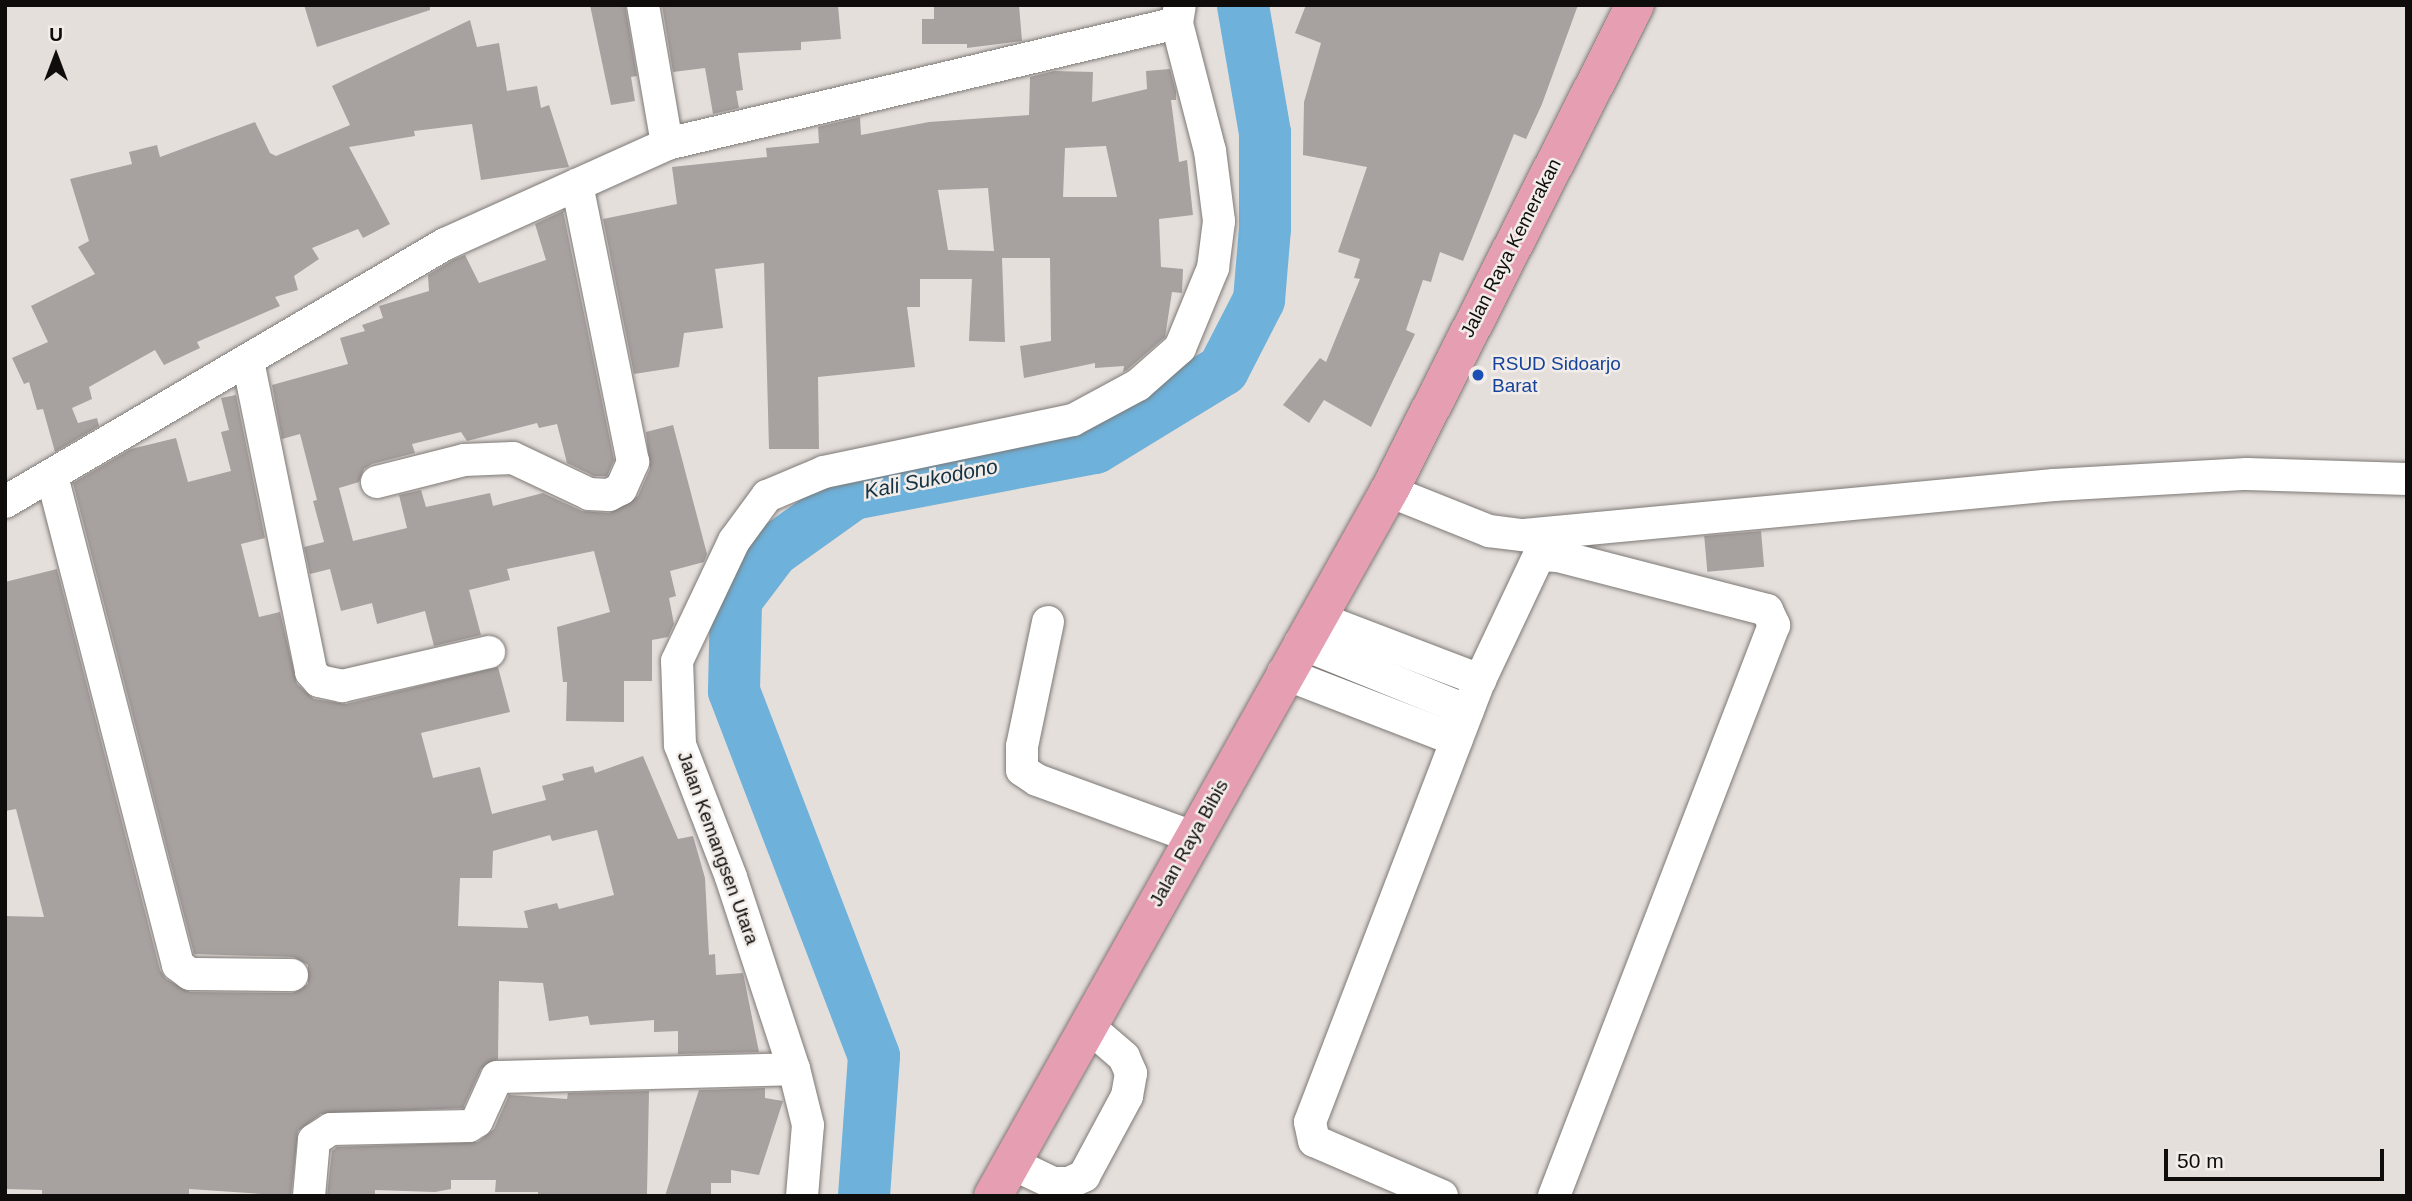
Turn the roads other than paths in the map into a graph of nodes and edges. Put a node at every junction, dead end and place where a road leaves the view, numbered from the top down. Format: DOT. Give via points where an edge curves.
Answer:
graph roads {
  1 [pos="643,5"];
  2 [pos="1635,5"];
  3 [pos="1178,14"];
  4 [pos="667,144"];
  5 [pos="577,185"];
  6 [pos="248,361"];
  7 [pos="52,476"];
  8 [pos="2407,479"];
  9 [pos="377,482"];
  10 [pos="1389,491"];
  11 [pos="5,502"];
  12 [pos="1048,622"];
  13 [pos="1299,644"];
  14 [pos="489,652"];
  15 [pos="1480,680"];
  16 [pos="1468,711"];
  17 [pos="1457,740"];
  18 [pos="1193,837"];
  19 [pos="292,975"];
  20 [pos="1087,1026"];
  21 [pos="794,1069"];
  22 [pos="1002,1180"];
  23 [pos="309,1196"];
  24 [pos="802,1196"];
  25 [pos="1442,1196"];
  26 [pos="1554,1196"];
  1 -- 4 [label="street"];
  2 -- 10 [label="main road, Jalan Raya Kemerakan"];
  3 -- 4 [label="street"];
  3 -- 21 [label="street, Jalan Kemangsen Utara" via="1218,191 1213,268 1180,348 1163,368 1073,421 824,471 767,496 734,541 686,636 674,685 680,745 731,877"];
  4 -- 5 [label="street"];
  5 -- 6 [label="street" via="445,244"];
  5 -- 9 [label="street" via="633,462 621,489 608,495 589,494 513,458 464,460"];
  6 -- 7 [label="street"];
  6 -- 14 [label="street" via="311,672 319,681 342,686"];
  7 -- 11 [label="street"];
  7 -- 19 [label="street" via="178,965 190,974"];
  8 -- 10 [label="street" via="2247,474 2054,485 1524,535 1489,531"];
  10 -- 13 [label="main road, Jalan Raya Bibis"];
  12 -- 18 [label="street" via="1023,746 1023,769 1037,780"];
  13 -- 15 [label="street"];
  13 -- 16 [label="street"];
  13 -- 17 [label="street"];
  13 -- 18 [label="main road, Jalan Raya Bibis"];
  15 -- 16 [label="street"];
  15 -- 26 [label="street" via="1539,555 1767,610 1774,625"];
  16 -- 17 [label="street"];
  17 -- 25 [label="street" via="1310,1122 1314,1141"];
  18 -- 20 [label="main road, Jalan Raya Bibis"];
  20 -- 22 [label="main road, Jalan Raya Bibis"];
  20 -- 22 [label="street" via="1124,1057 1131,1073 1127,1096 1084,1176 1069,1183"];
  21 -- 23 [label="street" via="497,1077 477,1121 469,1126 331,1129 314,1140"];
  21 -- 24 [label="street, Jalan Kemangsen Utara" via="808,1125"];
}
